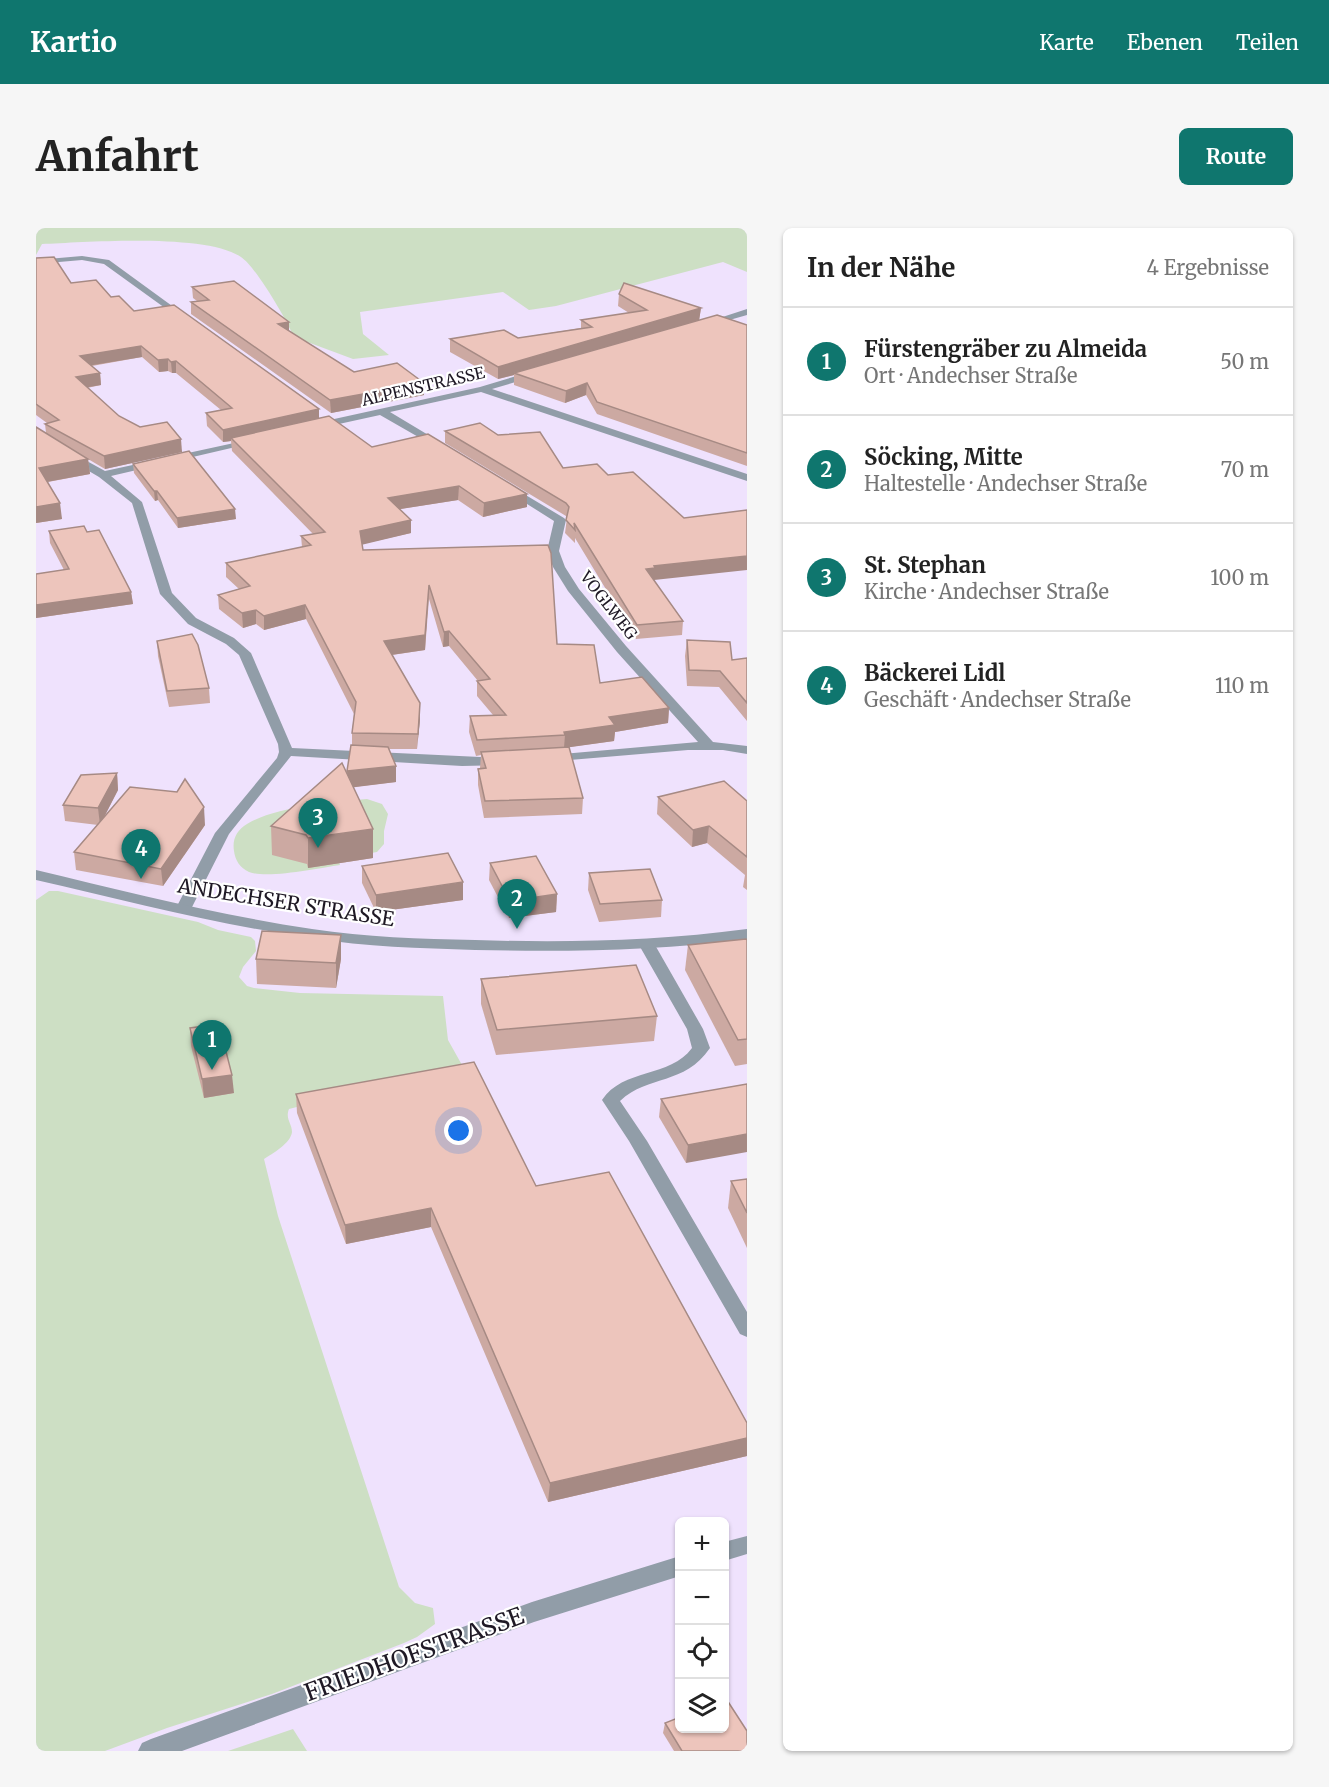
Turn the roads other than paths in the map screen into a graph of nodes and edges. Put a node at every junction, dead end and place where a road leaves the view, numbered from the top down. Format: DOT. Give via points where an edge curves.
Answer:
graph roads {
  1 [pos="36,262"];
  2 [pos="747,312"];
  3 [pos="196,326"];
  4 [pos="692,328"];
  5 [pos="549,369"];
  6 [pos="482,389"];
  7 [pos="319,412"];
  8 [pos="382,412"];
  9 [pos="334,423"];
  10 [pos="300,430"];
  11 [pos="36,436"];
  12 [pos="265,438"];
  13 [pos="448,451"];
  14 [pos="103,475"];
  15 [pos="747,478"];
  16 [pos="495,480"];
  17 [pos="709,746"];
  18 [pos="747,750"];
  19 [pos="286,752"];
  20 [pos="532,760"];
  21 [pos="511,761"];
  22 [pos="36,875"];
  23 [pos="184,908"];
  24 [pos="747,934"];
  25 [pos="647,945"];
  26 [pos="747,1329"];
  27 [pos="747,1545"];
  28 [pos="729,1550"];
  29 [pos="675,1568"];
  30 [pos="151,1751"];
  1 -- 3 [label="street" via="82,258 106,262"];
  2 -- 4 [label="street"];
  5 -- 6 [label="street, ALPENSTRASSE"];
  6 -- 8 [label="street, ALPENSTRASSE"];
  6 -- 15 [label="street"];
  7 -- 9 [label="street"];
  8 -- 9 [label="street, ALPENSTRASSE"];
  8 -- 13 [label="street"];
  9 -- 10 [label="street, ALPENSTRASSE"];
  11 -- 14 [label="street"];
  12 -- 14 [label="street"];
  14 -- 19 [label="street" via="137,502 166,594 192,621 245,653"];
  16 -- 17 [label="street, VOGLWEG" via="560,519 553,553 573,590"];
  17 -- 18 [label="street"];
  17 -- 20 [label="street"];
  19 -- 21 [label="street"];
  19 -- 23 [label="street" via="222,833"];
  22 -- 23 [label="street, ANDECHSER STRASSE"];
  23 -- 25 [label="street, ANDECHSER STRASSE" via="372,940 584,948"];
  24 -- 25 [label="street, ANDECHSER STRASSE"];
  25 -- 26 [label="street" via="695,1029 701,1048 697,1057 677,1070 628,1085 611,1100"];
  27 -- 28 [label="street"];
  29 -- 30 [label="street, FRIEDHOFSTRASSE" via="532,1612"];
}
